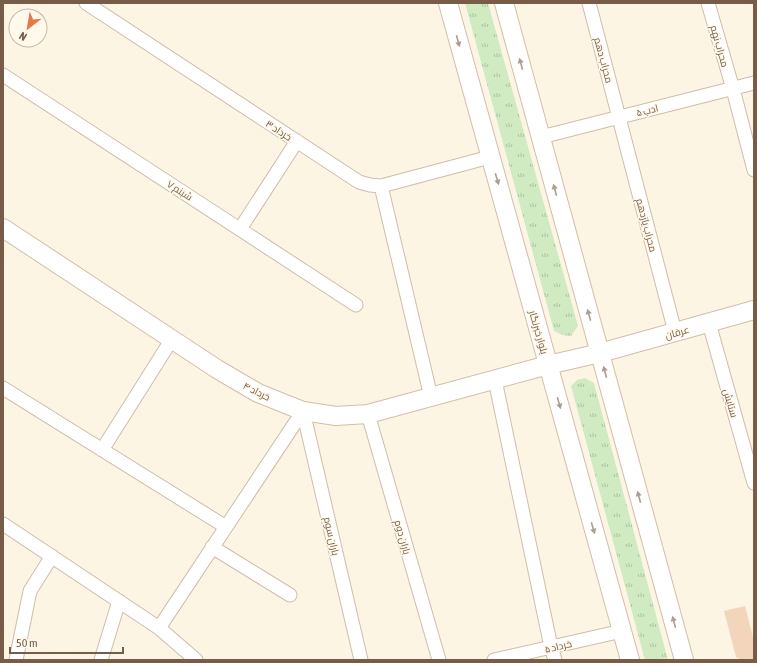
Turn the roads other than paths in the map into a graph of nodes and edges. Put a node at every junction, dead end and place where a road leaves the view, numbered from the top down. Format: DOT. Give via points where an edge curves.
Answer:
graph roads {
  1 [pos="86,3"];
  2 [pos="448,3"];
  3 [pos="504,3"];
  4 [pos="589,3"];
  5 [pos="708,3"];
  6 [pos="3,75"];
  7 [pos="754,83"];
  8 [pos="733,89"];
  9 [pos="619,117"];
  10 [pos="541,137"];
  11 [pos="297,141"];
  12 [pos="490,157"];
  13 [pos="754,170"];
  14 [pos="381,186"];
  15 [pos="3,228"];
  16 [pos="240,229"];
  17 [pos="356,305"];
  18 [pos="754,310"];
  19 [pos="708,323"];
  20 [pos="675,332"];
  21 [pos="172,340"];
  22 [pos="600,353"];
  23 [pos="548,365"];
  24 [pos="495,380"];
  25 [pos="3,388"];
  26 [pos="431,397"];
  27 [pos="303,411"];
  28 [pos="368,414"];
  29 [pos="102,450"];
  30 [pos="750,454"];
  31 [pos="754,483"];
  32 [pos="3,524"];
  33 [pos="226,527"];
  34 [pos="212,547"];
  35 [pos="52,556"];
  36 [pos="290,596"];
  37 [pos="119,601"];
  38 [pos="159,628"];
  39 [pos="622,632"];
  40 [pos="551,647"];
  41 [pos="193,659"];
  42 [pos="16,660"];
  43 [pos="101,660"];
  44 [pos="361,660"];
  45 [pos="439,660"];
  46 [pos="494,660"];
  47 [pos="555,660"];
  48 [pos="630,660"];
  49 [pos="684,660"];
  1 -- 11 [label="street, خرداد ۳"];
  2 -- 12 [label="main road, بلوار خبرنگار, one-way"];
  10 -- 3 [label="main road, one-way"];
  4 -- 9 [label="street, محراب دهم"];
  5 -- 8 [label="street, محراب نهم"];
  6 -- 16 [label="street, شبنم ۷"];
  7 -- 8 [label="street, ادب ۵"];
  8 -- 9 [label="street, ادب ۵"];
  8 -- 13 [label="street, محراب نهم"];
  9 -- 10 [label="street, ادب ۵"];
  9 -- 20 [label="street, محراب یازدهم"];
  22 -- 10 [label="main road, one-way"];
  11 -- 14 [label="street, خرداد ۳" via="359,182"];
  11 -- 16 [label="street"];
  12 -- 14 [label="street, خرداد ۳"];
  12 -- 23 [label="main road, بلوار خبرنگار, one-way"];
  14 -- 26 [label="street"];
  15 -- 21 [label="main road, خرداد ۴"];
  16 -- 17 [label="street, شبنم ۷"];
  18 -- 19 [label="main road, عرفان"];
  19 -- 20 [label="main road, عرفان"];
  19 -- 30 [label="street, ستایش"];
  20 -- 22 [label="main road, عرفان"];
  21 -- 27 [label="main road, خرداد ۴" via="258,393"];
  21 -- 29 [label="street"];
  22 -- 23 [label="main road, عرفان"];
  49 -- 22 [label="main road, one-way"];
  23 -- 24 [label="main road, خرداد ۴"];
  23 -- 39 [label="main road, بلوار خبرنگار, one-way"];
  24 -- 26 [label="main road, خرداد ۴"];
  24 -- 40 [label="street"];
  25 -- 29 [label="street"];
  26 -- 28 [label="main road, خرداد ۴"];
  27 -- 28 [label="main road, خرداد ۴" via="336,416"];
  27 -- 33 [label="street"];
  27 -- 44 [label="street, باران سوم"];
  28 -- 45 [label="street, باران دوم"];
  29 -- 33 [label="street"];
  30 -- 31 [label="street, ستایش"];
  32 -- 35 [label="street"];
  33 -- 34 [label="street"];
  34 -- 36 [label="street"];
  34 -- 38 [label="street"];
  35 -- 37 [label="street"];
  35 -- 42 [label="street" via="30,592"];
  37 -- 38 [label="street"];
  37 -- 43 [label="street"];
  38 -- 41 [label="street"];
  39 -- 40 [label="street, خرداد ۵"];
  39 -- 48 [label="main road, بلوار خبرنگار"];
  40 -- 46 [label="street, خرداد ۵"];
  40 -- 47 [label="street"];
}
